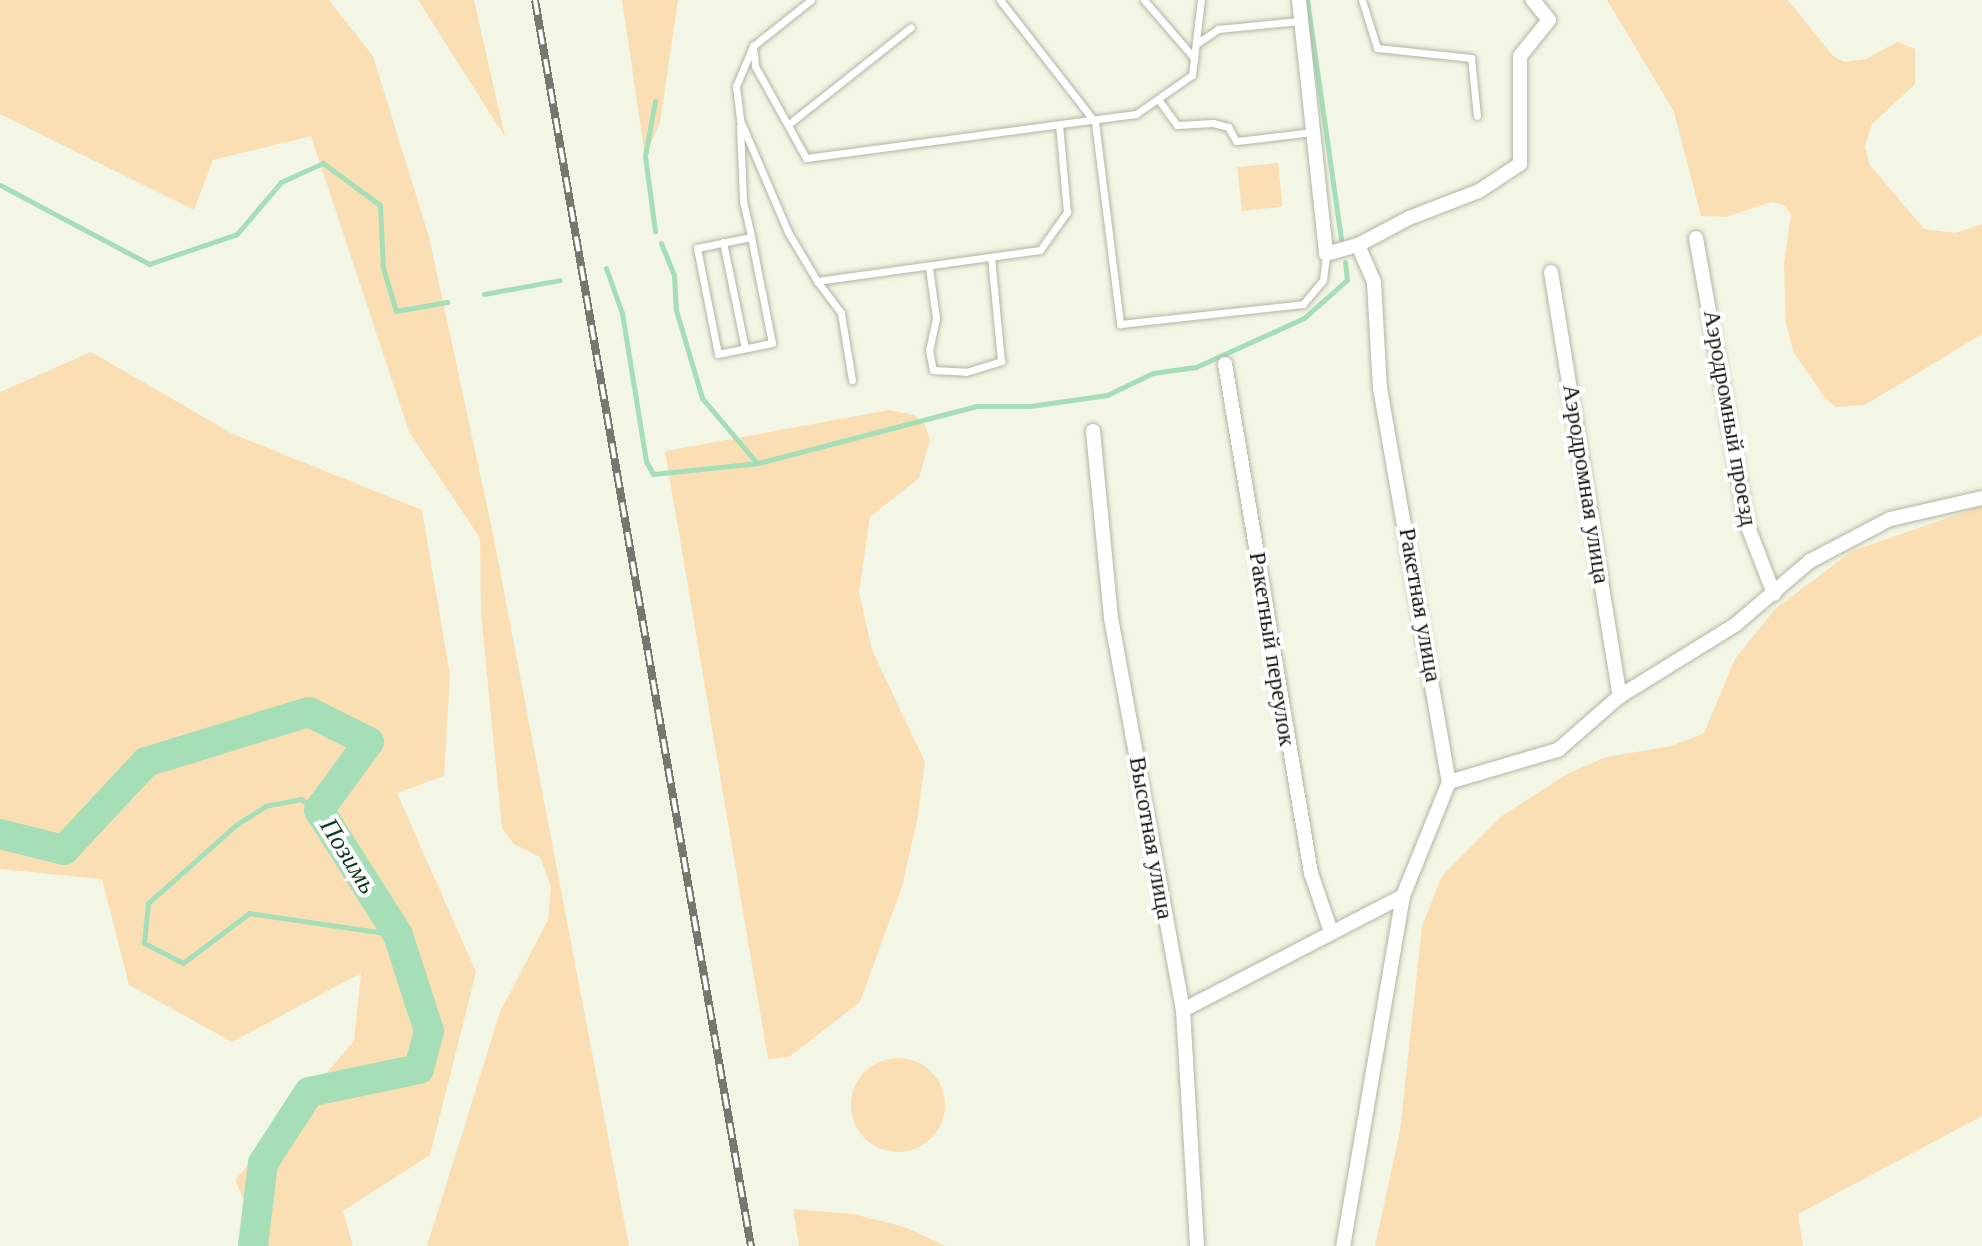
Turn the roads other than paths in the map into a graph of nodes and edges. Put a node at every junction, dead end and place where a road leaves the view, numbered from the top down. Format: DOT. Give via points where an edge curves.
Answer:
graph roads {
  1 [pos="811,0"];
  2 [pos="1000,0"];
  3 [pos="1144,0"];
  4 [pos="1201,0"];
  5 [pos="1299,0"];
  6 [pos="1362,0"];
  7 [pos="1533,0"];
  8 [pos="1302,20"];
  9 [pos="911,27"];
  10 [pos="1196,44"];
  11 [pos="753,46"];
  12 [pos="1194,58"];
  13 [pos="1158,99"];
  14 [pos="1477,116"];
  15 [pos="740,120"];
  16 [pos="1095,122"];
  17 [pos="790,123"];
  18 [pos="1059,124"];
  19 [pos="1315,131"];
  20 [pos="751,237"];
  21 [pos="1696,238"];
  22 [pos="723,242"];
  23 [pos="1358,245"];
  24 [pos="1326,254"];
  25 [pos="991,258"];
  26 [pos="929,268"];
  27 [pos="1551,272"];
  28 [pos="817,281"];
  29 [pos="745,348"];
  30 [pos="1225,364"];
  31 [pos="852,380"];
  32 [pos="1093,431"];
  33 [pos="1982,498"];
  34 [pos="1774,594"];
  35 [pos="1620,696"];
  36 [pos="1449,782"];
  37 [pos="1403,896"];
  38 [pos="1331,932"];
  39 [pos="1183,1010"];
  40 [pos="1197,1246"];
  41 [pos="1343,1246"];
  1 -- 11 [label="lane"];
  2 -- 16 [label="lane"];
  3 -- 12 [label="lane"];
  4 -- 10 [label="lane"];
  5 -- 8 [label="street"];
  6 -- 14 [label="lane" via="1377,48 1471,58"];
  7 -- 23 [label="street" via="1549,20 1520,56 1520,164 1479,191"];
  8 -- 10 [label="lane" via="1218,29"];
  8 -- 19 [label="street"];
  9 -- 17 [label="lane"];
  10 -- 12 [label="lane"];
  11 -- 15 [label="lane" via="736,86"];
  11 -- 17 [label="lane" via="755,66"];
  12 -- 13 [label="lane" via="1192,75"];
  13 -- 16 [label="lane" via="1136,114"];
  13 -- 19 [label="lane" via="1177,125 1228,127 1236,141"];
  15 -- 20 [label="lane" via="743,201"];
  15 -- 28 [label="lane" via="788,232"];
  16 -- 18 [label="lane"];
  16 -- 24 [label="lane" via="1120,324 1303,304 1323,280"];
  17 -- 18 [label="lane" via="806,158"];
  18 -- 25 [label="lane" via="1067,212 1040,250"];
  19 -- 24 [label="street"];
  20 -- 22 [label="lane"];
  20 -- 29 [label="lane" via="772,343"];
  21 -- 34 [label="street, Аэродромный проезд" via="1747,524"];
  22 -- 29 [label="lane"];
  22 -- 29 [label="lane" via="697,248 718,354"];
  23 -- 24 [label="street"];
  23 -- 36 [label="street, Ракетная улица" via="1374,282 1380,388"];
  25 -- 26 [label="lane"];
  25 -- 26 [label="lane" via="1001,361 966,372 933,370 929,350 936,318"];
  26 -- 28 [label="lane"];
  27 -- 35 [label="street, Аэродромная улица"];
  28 -- 31 [label="lane" via="841,313"];
  30 -- 38 [label="street, Ракетный переулок" via="1308,858"];
  32 -- 39 [label="street, Высотная улица" via="1111,618"];
  33 -- 34 [label="street" via="1890,519 1810,561"];
  34 -- 35 [label="street" via="1735,625"];
  35 -- 36 [label="street" via="1558,750"];
  36 -- 37 [label="street"];
  37 -- 38 [label="street"];
  37 -- 41 [label="street"];
  38 -- 39 [label="street"];
  39 -- 40 [label="street, Высотная улица"];
}
